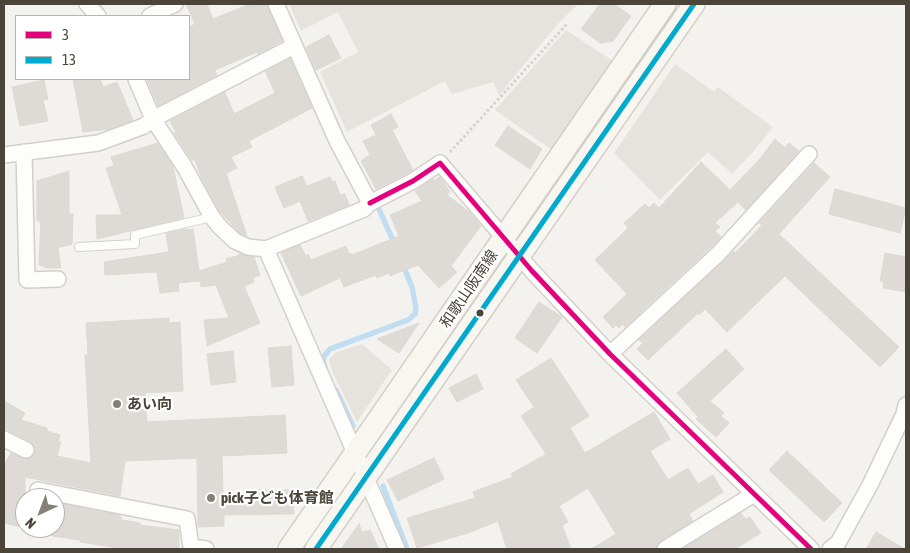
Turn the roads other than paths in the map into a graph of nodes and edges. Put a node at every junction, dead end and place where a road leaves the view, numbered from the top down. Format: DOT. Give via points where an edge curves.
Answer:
graph roads {
  1 [pos="87,4"];
  2 [pos="175,4"];
  3 [pos="276,4"];
  4 [pos="665,4"];
  5 [pos="694,4"];
  6 [pos="97,15"];
  7 [pos="152,15"];
  8 [pos="294,46"];
  9 [pos="136,80"];
  10 [pos="153,119"];
  11 [pos="24,152"];
  12 [pos="809,154"];
  13 [pos="4,155"];
  14 [pos="374,201"];
  15 [pos="212,216"];
  16 [pos="504,237"];
  17 [pos="79,247"];
  18 [pos="266,249"];
  19 [pos="519,255"];
  20 [pos="58,279"];
  21 [pos="610,354"];
  22 [pos="906,405"];
  23 [pos="5,442"];
  24 [pos="26,450"];
  25 [pos="355,455"];
  26 [pos="366,478"];
  27 [pos="754,494"];
  28 [pos="65,495"];
  29 [pos="206,549"];
  30 [pos="290,549"];
  31 [pos="316,549"];
  32 [pos="397,549"];
  33 [pos="665,549"];
  34 [pos="811,549"];
  35 [pos="830,549"];
  1 -- 6 [label="street"];
  2 -- 7 [label="street"];
  3 -- 8 [label="street"];
  4 -- 16 [label="main road, 和歌山阪南線"];
  5 -- 19 [label="main road, 和歌山阪南線"];
  8 -- 10 [label="street"];
  8 -- 14 [label="street" via="337,142"];
  9 -- 10 [label="street"];
  10 -- 11 [label="street" via="144,126 98,143"];
  10 -- 15 [label="street"];
  11 -- 13 [label="street"];
  11 -- 20 [label="street" via="26,280"];
  12 -- 21 [label="street" via="718,254"];
  14 -- 16 [label="street" via="440,163"];
  14 -- 18 [label="street" via="364,209"];
  15 -- 17 [label="lane" via="134,235 135,244"];
  15 -- 18 [label="street" via="220,227 248,248"];
  16 -- 19 [label="street"];
  16 -- 25 [label="main road, 和歌山阪南線"];
  18 -- 25 [label="street"];
  19 -- 21 [label="street"];
  19 -- 26 [label="main road, 和歌山阪南線"];
  21 -- 27 [label="street"];
  22 -- 35 [label="street" via="870,485 838,543"];
  23 -- 24 [label="street"];
  25 -- 26 [label="street"];
  25 -- 30 [label="main road, 和歌山阪南線"];
  26 -- 31 [label="main road, 和歌山阪南線"];
  26 -- 32 [label="street"];
  27 -- 33 [label="street"];
  27 -- 34 [label="street"];
  28 -- 29 [label="street" via="187,519 191,547"];
}
